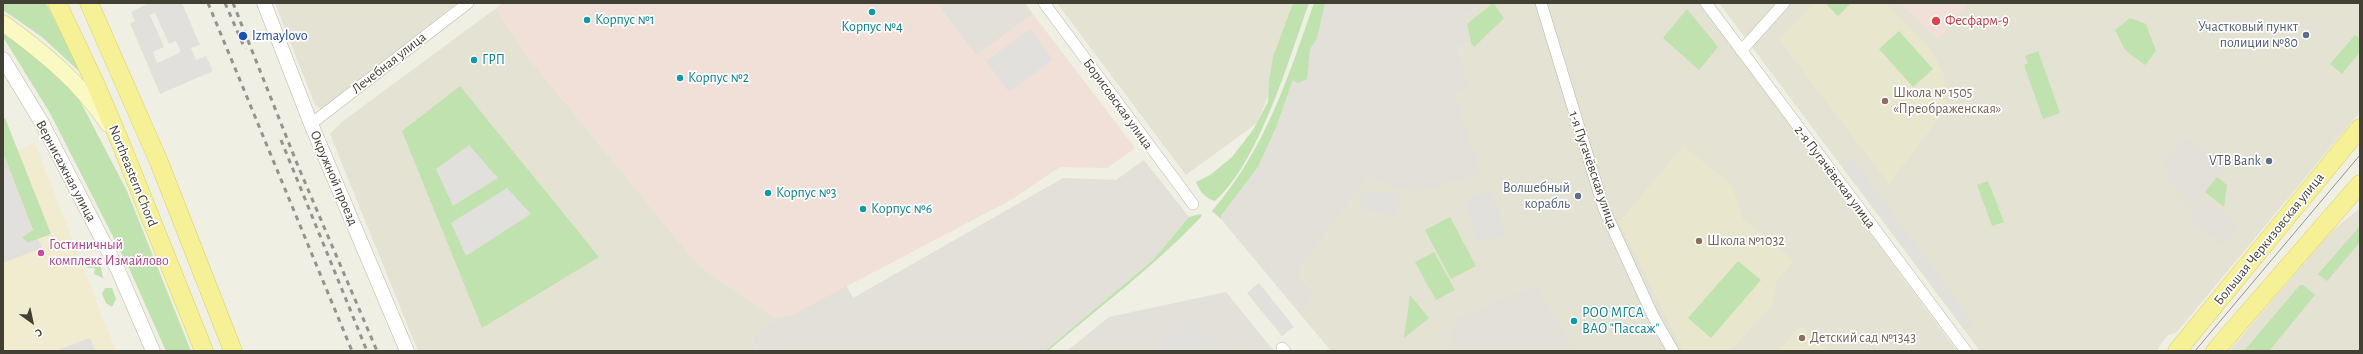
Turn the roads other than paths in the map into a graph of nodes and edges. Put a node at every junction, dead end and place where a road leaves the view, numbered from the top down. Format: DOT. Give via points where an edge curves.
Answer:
graph roads {
  1 [pos="57,3"];
  2 [pos="89,3"];
  3 [pos="264,3"];
  4 [pos="468,3"];
  5 [pos="1044,3"];
  6 [pos="1541,3"];
  7 [pos="1706,3"];
  8 [pos="1784,3"];
  9 [pos="3,23"];
  10 [pos="1741,51"];
  11 [pos="5,66"];
  12 [pos="311,124"];
  13 [pos="2360,128"];
  14 [pos="121,144"];
  15 [pos="2360,184"];
  16 [pos="1193,204"];
  17 [pos="153,351"];
  18 [pos="204,351"];
  19 [pos="233,351"];
  20 [pos="407,351"];
  21 [pos="1673,351"];
  22 [pos="1966,351"];
  23 [pos="2178,351"];
  24 [pos="2215,351"];
  1 -- 14 [label="main road, Northeastern Chord"];
  2 -- 19 [label="main road, Northeastern Chord" via="159,162"];
  3 -- 12 [label="street, Окружной проезд"];
  4 -- 12 [label="street, Лечебная улица"];
  5 -- 16 [label="street, Борисовская улица"];
  6 -- 21 [label="street, 1-я Пугачёвская улица" via="1604,209 1653,316"];
  7 -- 10 [label="street, 2-я Пугачёвская улица"];
  8 -- 10 [label="street"];
  9 -- 14 [label="main road" via="59,66 80,88"];
  10 -- 22 [label="street, 2-я Пугачёвская улица"];
  11 -- 17 [label="street, Вернисажная улица" via="42,123 118,270"];
  12 -- 20 [label="street, Окружной проезд"];
  13 -- 23 [label="main road, Большая Черкизовская улица"];
  14 -- 18 [label="main road, Northeastern Chord"];
  15 -- 24 [label="main road"];
}
